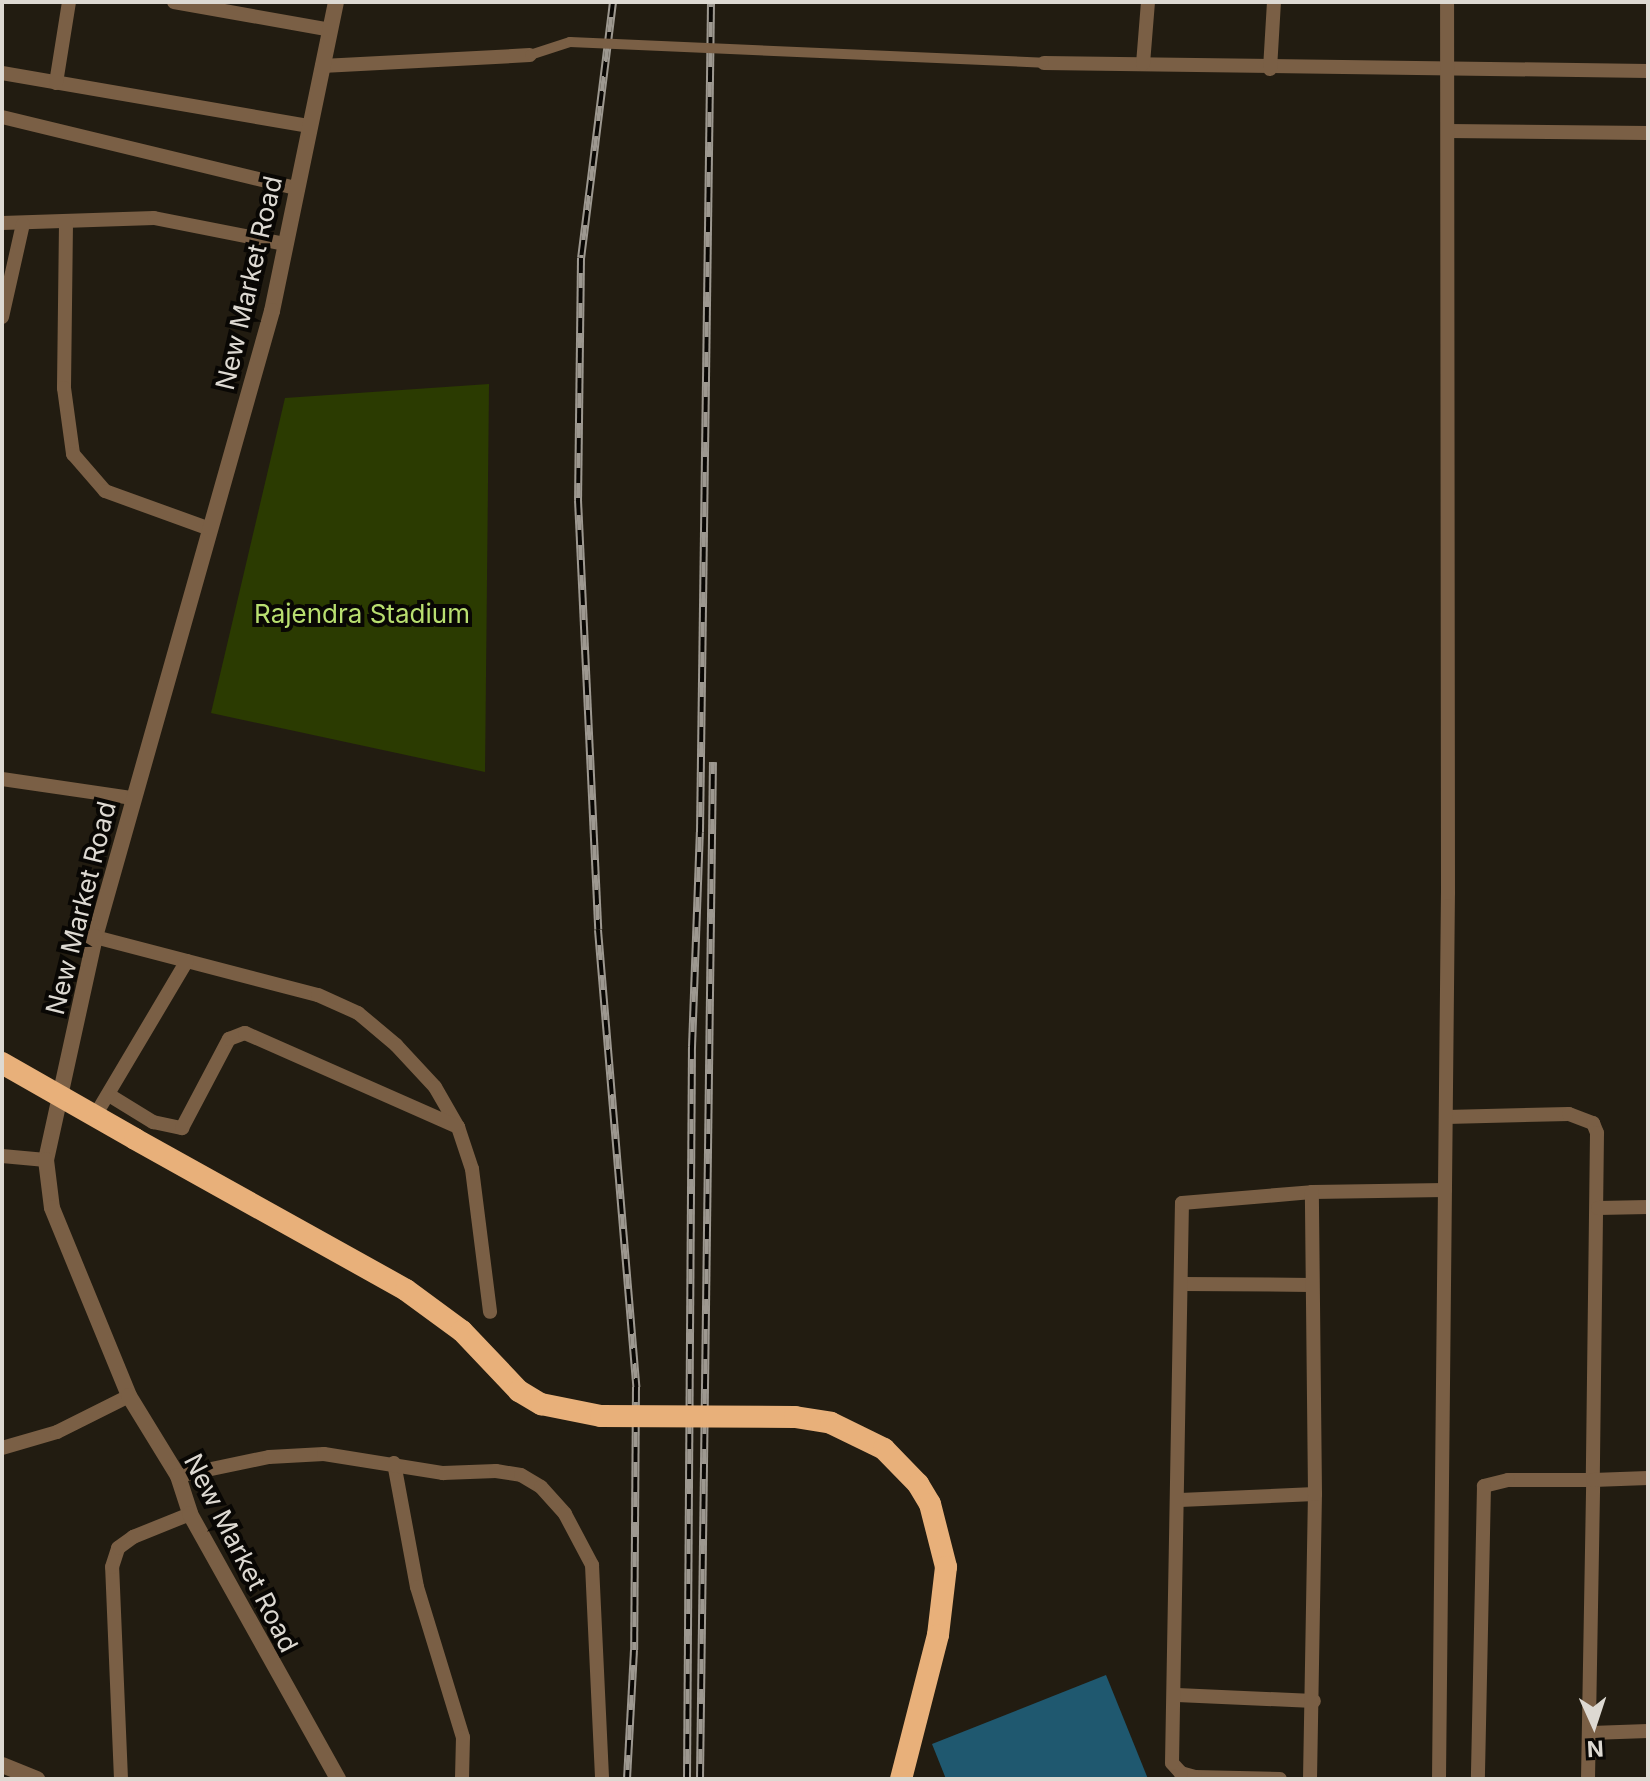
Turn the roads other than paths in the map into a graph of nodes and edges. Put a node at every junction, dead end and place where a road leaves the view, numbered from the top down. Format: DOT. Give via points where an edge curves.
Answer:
graph roads {
  1 [pos="69,2"];
  2 [pos="174,2"];
  3 [pos="336,2"];
  4 [pos="1148,2"];
  5 [pos="1274,2"];
  6 [pos="1447,2"];
  7 [pos="331,30"];
  8 [pos="530,55"];
  9 [pos="1044,63"];
  10 [pos="1143,64"];
  11 [pos="322,66"];
  12 [pos="1270,69"];
  13 [pos="1648,71"];
  14 [pos="1448,72"];
  15 [pos="2,73"];
  16 [pos="56,83"];
  17 [pos="2,117"];
  18 [pos="309,126"];
  19 [pos="1448,131"];
  20 [pos="1648,133"];
  21 [pos="296,188"];
  22 [pos="2,223"];
  23 [pos="66,223"];
  24 [pos="23,224"];
  25 [pos="285,244"];
  26 [pos="2,317"];
  27 [pos="210,529"];
  28 [pos="2,779"];
  29 [pos="133,798"];
  30 [pos="95,937"];
  31 [pos="187,961"];
  32 [pos="2,1063"];
  33 [pos="109,1095"];
  34 [pos="61,1097"];
  35 [pos="96,1114"];
  36 [pos="1446,1117"];
  37 [pos="458,1127"];
  38 [pos="2,1156"];
  39 [pos="46,1160"];
  40 [pos="1445,1190"];
  41 [pos="1312,1192"];
  42 [pos="1648,1207"];
  43 [pos="1598,1208"];
  44 [pos="1183,1284"];
  45 [pos="1311,1285"];
  46 [pos="490,1312"];
  47 [pos="129,1396"];
  48 [pos="2,1448"];
  49 [pos="394,1463"];
  50 [pos="178,1476"];
  51 [pos="1648,1478"];
  52 [pos="1593,1480"];
  53 [pos="1315,1494"];
  54 [pos="1180,1500"];
  55 [pos="190,1514"];
  56 [pos="1177,1695"];
  57 [pos="1314,1701"];
  58 [pos="1648,1731"];
  59 [pos="1591,1733"];
  60 [pos="3,1766"];
  61 [pos="37,1779"];
  62 [pos="121,1779"];
  63 [pos="338,1779"];
  64 [pos="462,1779"];
  65 [pos="602,1779"];
  66 [pos="901,1779"];
  67 [pos="1280,1779"];
  68 [pos="1310,1779"];
  69 [pos="1439,1779"];
  70 [pos="1478,1779"];
  71 [pos="1588,1779"];
  1 -- 16 [label="street"];
  2 -- 7 [label="street"];
  3 -- 7 [label="street, New Market Road"];
  4 -- 10 [label="street"];
  5 -- 12 [label="street"];
  6 -- 14 [label="street"];
  7 -- 11 [label="street, New Market Road"];
  8 -- 9 [label="street, bridge" via="570,42"];
  8 -- 11 [label="street"];
  9 -- 10 [label="street"];
  10 -- 12 [label="street"];
  11 -- 18 [label="street, New Market Road"];
  12 -- 14 [label="street"];
  13 -- 14 [label="street"];
  14 -- 19 [label="street"];
  15 -- 16 [label="street"];
  16 -- 18 [label="street"];
  17 -- 21 [label="street"];
  18 -- 21 [label="street, New Market Road"];
  19 -- 20 [label="street"];
  19 -- 36 [label="street"];
  21 -- 25 [label="street, New Market Road"];
  22 -- 24 [label="street"];
  23 -- 24 [label="street"];
  23 -- 25 [label="street" via="154,218"];
  23 -- 27 [label="street" via="64,388 73,454 105,491"];
  24 -- 26 [label="street"];
  25 -- 27 [label="street, New Market Road" via="272,311"];
  27 -- 29 [label="street, New Market Road"];
  28 -- 29 [label="street"];
  29 -- 30 [label="street, New Market Road"];
  30 -- 31 [label="street"];
  30 -- 34 [label="street, New Market Road"];
  31 -- 33 [label="street"];
  31 -- 37 [label="street" via="318,995 358,1013 435,1087"];
  32 -- 34 [label="highway"];
  33 -- 35 [label="street"];
  33 -- 37 [label="street" via="153,1122 182,1128 229,1039 245,1033"];
  34 -- 35 [label="highway"];
  34 -- 39 [label="street, New Market Road"];
  35 -- 66 [label="highway, bridge" via="406,1290 462,1331 519,1391 541,1404 601,1416 795,1417 831,1423 884,1449 930,1504 946,1567 938,1635"];
  36 -- 40 [label="street"];
  36 -- 43 [label="street" via="1584,1117 1597,1133"];
  37 -- 46 [label="street" via="472,1169"];
  38 -- 39 [label="street"];
  39 -- 47 [label="street, New Market Road" via="52,1208"];
  40 -- 41 [label="street"];
  40 -- 69 [label="street"];
  41 -- 44 [label="street" via="1182,1203"];
  41 -- 45 [label="street"];
  42 -- 43 [label="street"];
  43 -- 52 [label="street"];
  44 -- 45 [label="street"];
  44 -- 54 [label="street"];
  45 -- 53 [label="street"];
  47 -- 48 [label="street" via="57,1432"];
  47 -- 50 [label="street, New Market Road"];
  49 -- 50 [label="street" via="297,1454"];
  49 -- 64 [label="street" via="417,1587 463,1737"];
  49 -- 65 [label="street" via="443,1473 521,1475 565,1514 592,1565 598,1599"];
  50 -- 55 [label="street, New Market Road"];
  51 -- 52 [label="street"];
  52 -- 59 [label="street"];
  52 -- 70 [label="street" via="1508,1480 1484,1486"];
  53 -- 54 [label="street"];
  53 -- 57 [label="street"];
  54 -- 56 [label="street"];
  55 -- 62 [label="street" via="133,1537 118,1548 112,1567"];
  55 -- 63 [label="street, New Market Road"];
  56 -- 57 [label="street"];
  56 -- 67 [label="street" via="1172,1763 1181,1773"];
  57 -- 68 [label="street"];
  58 -- 59 [label="street"];
  59 -- 71 [label="street"];
  60 -- 61 [label="street"];
}
